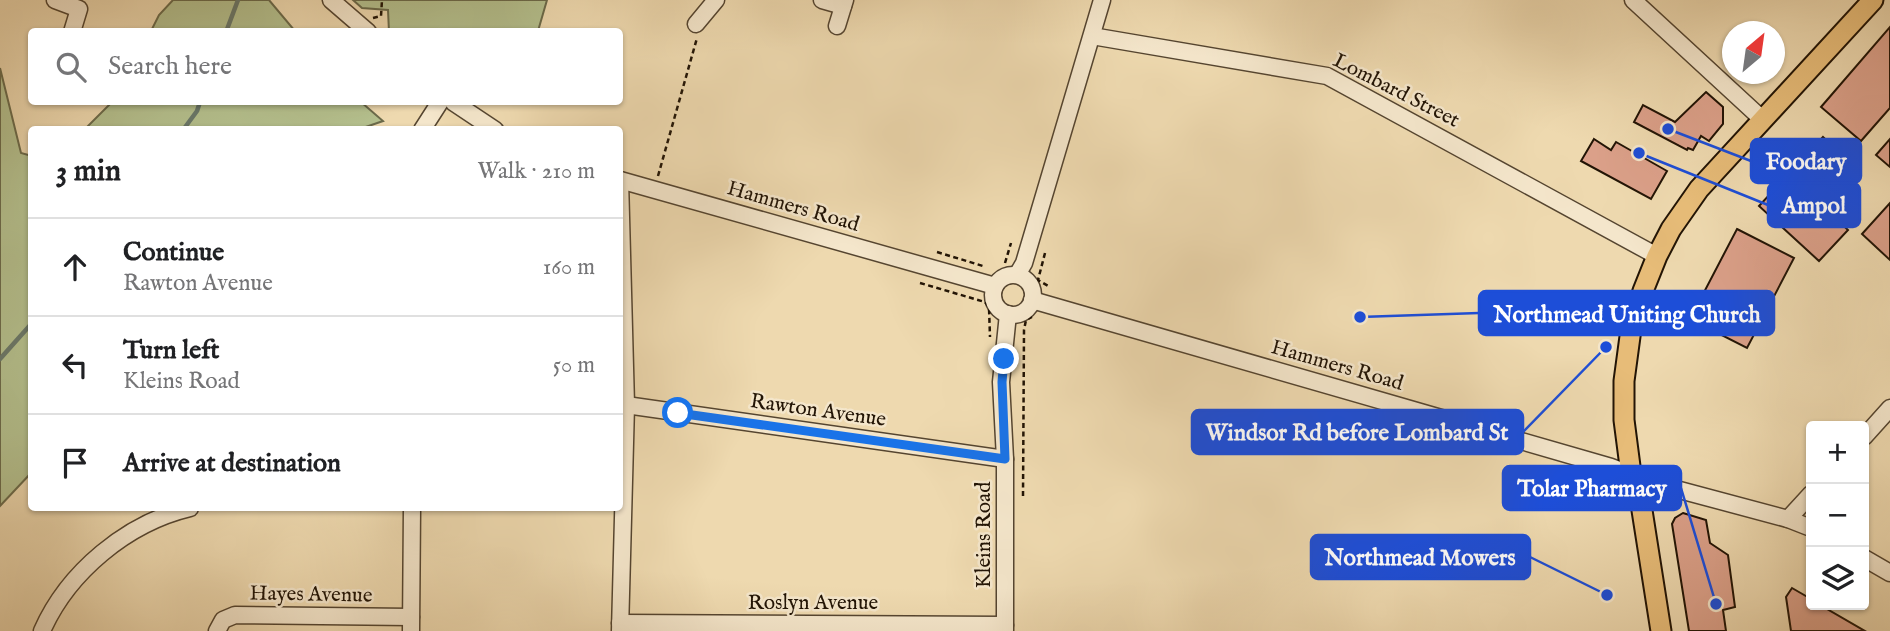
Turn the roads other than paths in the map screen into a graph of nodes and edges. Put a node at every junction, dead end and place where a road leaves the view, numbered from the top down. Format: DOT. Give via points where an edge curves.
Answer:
graph roads {
  1 [pos="55,0"];
  2 [pos="331,0"];
  3 [pos="716,0"];
  4 [pos="822,0"];
  5 [pos="1102,0"];
  6 [pos="1633,0"];
  7 [pos="1873,0"];
  8 [pos="844,3"];
  9 [pos="696,24"];
  10 [pos="369,25"];
  11 [pos="837,26"];
  12 [pos="73,28"];
  13 [pos="1092,36"];
  14 [pos="438,105"];
  15 [pos="458,105"];
  16 [pos="1762,119"];
  17 [pos="425,126"];
  18 [pos="489,126"];
  19 [pos="623,181"];
  20 [pos="1657,256"];
  21 [pos="1011,272"];
  22 [pos="995,286"];
  23 [pos="623,292"];
  24 [pos="1032,308"];
  25 [pos="1008,314"];
  26 [pos="626,405"];
  27 [pos="1890,408"];
  28 [pos="1869,431"];
  29 [pos="1005,459"];
  30 [pos="1631,474"];
  31 [pos="1806,499"];
  32 [pos="182,511"];
  33 [pos="412,511"];
  34 [pos="1788,519"];
  35 [pos="1806,526"];
  36 [pos="1869,561"];
  37 [pos="1890,573"];
  38 [pos="411,624"];
  39 [pos="620,627"];
  40 [pos="1005,628"];
  41 [pos="41,631"];
  42 [pos="217,631"];
  43 [pos="1648,631"];
  44 [pos="1661,631"];
  1 -- 12 [label="street" via="79,9"];
  2 -- 10 [label="street"];
  3 -- 9 [label="street"];
  4 -- 8 [label="street"];
  5 -- 13 [label="street"];
  6 -- 16 [label="street"];
  7 -- 16 [label="main road"];
  8 -- 11 [label="street"];
  13 -- 20 [label="street, Lombard Street" via="1327,76"];
  13 -- 21 [label="street" via="1024,263"];
  14 -- 17 [label="street"];
  15 -- 18 [label="street"];
  16 -- 20 [label="main road" via="1699,189"];
  19 -- 22 [label="street, Hammers Road"];
  20 -- 30 [label="main road" via="1631,329 1624,381"];
  21 -- 22 [label="street"];
  21 -- 24 [label="street" via="1031,288"];
  22 -- 25 [label="street" via="995,303"];
  23 -- 26 [label="street"];
  24 -- 25 [label="street"];
  24 -- 30 [label="street, Hammers Road"];
  25 -- 29 [label="street, Kleins Road" via="1002,382"];
  26 -- 29 [label="street, Rawton Avenue"];
  26 -- 39 [label="street"];
  27 -- 28 [label="street"];
  29 -- 40 [label="street, Kleins Road"];
  30 -- 34 [label="street, Hammers Road"];
  30 -- 43 [label="main road" via="1629,503"];
  30 -- 44 [label="main road" via="1641,504"];
  31 -- 34 [label="street"];
  32 -- 41 [label="street" via="149,523 96,558 66,590"];
  33 -- 38 [label="street"];
  34 -- 35 [label="street, Hammers Road"];
  36 -- 37 [label="street"];
  38 -- 42 [label="street, Hayes Avenue" via="235,615"];
  39 -- 40 [label="street, Roslyn Avenue"];
}
